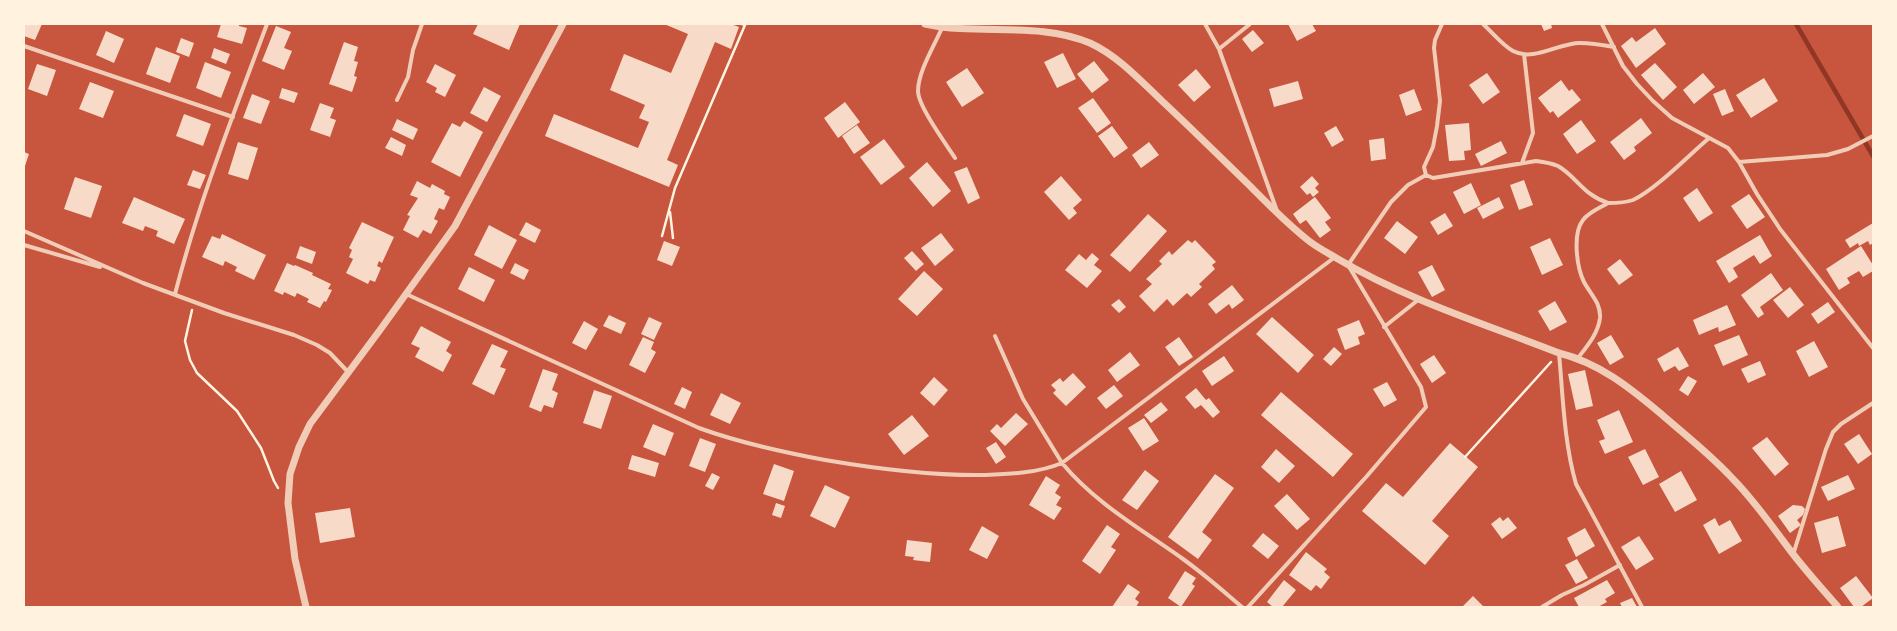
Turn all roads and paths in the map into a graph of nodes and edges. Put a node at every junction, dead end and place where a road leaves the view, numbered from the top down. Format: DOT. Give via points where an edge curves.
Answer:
graph roads {
  1 [pos="267,24"];
  2 [pos="422,24"];
  3 [pos="563,24"];
  4 [pos="744,24"];
  5 [pos="925,24"];
  6 [pos="1205,24"];
  7 [pos="1250,24"];
  8 [pos="1442,24"];
  9 [pos="1483,24"];
  10 [pos="1602,24"];
  11 [pos="942,28"];
  12 [pos="24,46"];
  13 [pos="1614,47"];
  14 [pos="1219,49"];
  15 [pos="1524,54"];
  16 [pos="397,100"];
  17 [pos="232,117"];
  18 [pos="1873,136"];
  19 [pos="1708,138"];
  20 [pos="955,158"];
  21 [pos="1739,162"];
  22 [pos="1522,163"];
  23 [pos="1426,175"];
  24 [pos="1608,203"];
  25 [pos="669,210"];
  26 [pos="1278,214"];
  27 [pos="24,232"];
  28 [pos="662,236"];
  29 [pos="673,238"];
  30 [pos="24,245"];
  31 [pos="1335,257"];
  32 [pos="1348,265"];
  33 [pos="109,269"];
  34 [pos="175,294"];
  35 [pos="406,294"];
  36 [pos="191,300"];
  37 [pos="1418,300"];
  38 [pos="1384,327"];
  39 [pos="995,336"];
  40 [pos="1873,348"];
  41 [pos="1559,353"];
  42 [pos="1578,358"];
  43 [pos="348,372"];
  44 [pos="1873,403"];
  45 [pos="1465,457"];
  46 [pos="1062,463"];
  47 [pos="288,503"];
  48 [pos="1793,555"];
  49 [pos="1620,565"];
  50 [pos="306,607"];
  51 [pos="1242,607"];
  52 [pos="1248,607"];
  53 [pos="1542,607"];
  54 [pos="1642,607"];
  55 [pos="1838,607"];
  1 -- 17 [label="street"];
  2 -- 16 [label="street" via="408,77"];
  3 -- 35 [label="street" via="455,226"];
  4 -- 25 [label="path" via="675,188"];
  5 -- 11 [label="street"];
  6 -- 14 [label="street"];
  7 -- 14 [label="street"];
  8 -- 23 [label="street" via="1434,48 1440,101 1433,147 1424,167"];
  9 -- 15 [label="street" via="1513,51"];
  10 -- 13 [label="street"];
  11 -- 20 [label="street" via="919,79 918,92 922,106"];
  11 -- 26 [label="street" via="1051,32 1068,35 1091,44 1112,56 1142,81"];
  12 -- 17 [label="street"];
  13 -- 15 [label="street" via="1567,44 1538,53"];
  13 -- 19 [label="street" via="1623,66 1653,101 1672,118"];
  14 -- 26 [label="street"];
  15 -- 22 [label="street" via="1533,133"];
  17 -- 34 [label="street" via="194,225"];
  18 -- 21 [label="street" via="1848,149 1827,155"];
  19 -- 21 [label="street" via="1728,148"];
  19 -- 24 [label="street" via="1654,186 1633,200"];
  21 -- 40 [label="street" via="1780,229"];
  22 -- 23 [label="street" via="1446,177 1433,178"];
  22 -- 24 [label="street" via="1536,161 1557,166 1589,194"];
  23 -- 32 [label="street" via="1408,184 1391,202"];
  24 -- 42 [label="street" via="1583,220 1578,230 1580,272 1596,299 1600,317 1598,328"];
  25 -- 28 [label="path"];
  25 -- 29 [label="path"];
  26 -- 31 [label="street" via="1311,243"];
  27 -- 33 [label="street"];
  30 -- 33 [label="street"];
  31 -- 32 [label="street"];
  31 -- 46 [label="street"];
  32 -- 37 [label="street"];
  32 -- 38 [label="street"];
  33 -- 34 [label="street"];
  34 -- 36 [label="street"];
  35 -- 43 [label="street"];
  35 -- 46 [label="street" via="699,428 768,449 864,467 963,476 1028,472"];
  36 -- 43 [label="street" via="317,345 330,353"];
  36 -- 47 [label="path" via="192,315 185,341 190,360 197,373 237,411 261,448 274,481"];
  37 -- 38 [label="street"];
  37 -- 41 [label="street"];
  38 -- 52 [label="street" via="1421,387 1426,407"];
  39 -- 46 [label="street" via="1023,398"];
  41 -- 42 [label="street"];
  41 -- 45 [label="path"];
  41 -- 49 [label="street" via="1566,434 1576,484"];
  42 -- 48 [label="street" via="1614,376 1698,445 1732,477 1763,512"];
  43 -- 47 [label="street" via="310,424 299,447 290,474"];
  44 -- 48 [label="street" via="1840,424 1833,432"];
  46 -- 51 [label="street" via="1107,506 1184,560"];
  47 -- 50 [label="street" via="295,559"];
  48 -- 55 [label="street"];
  49 -- 53 [label="street"];
  49 -- 54 [label="street"];
}
